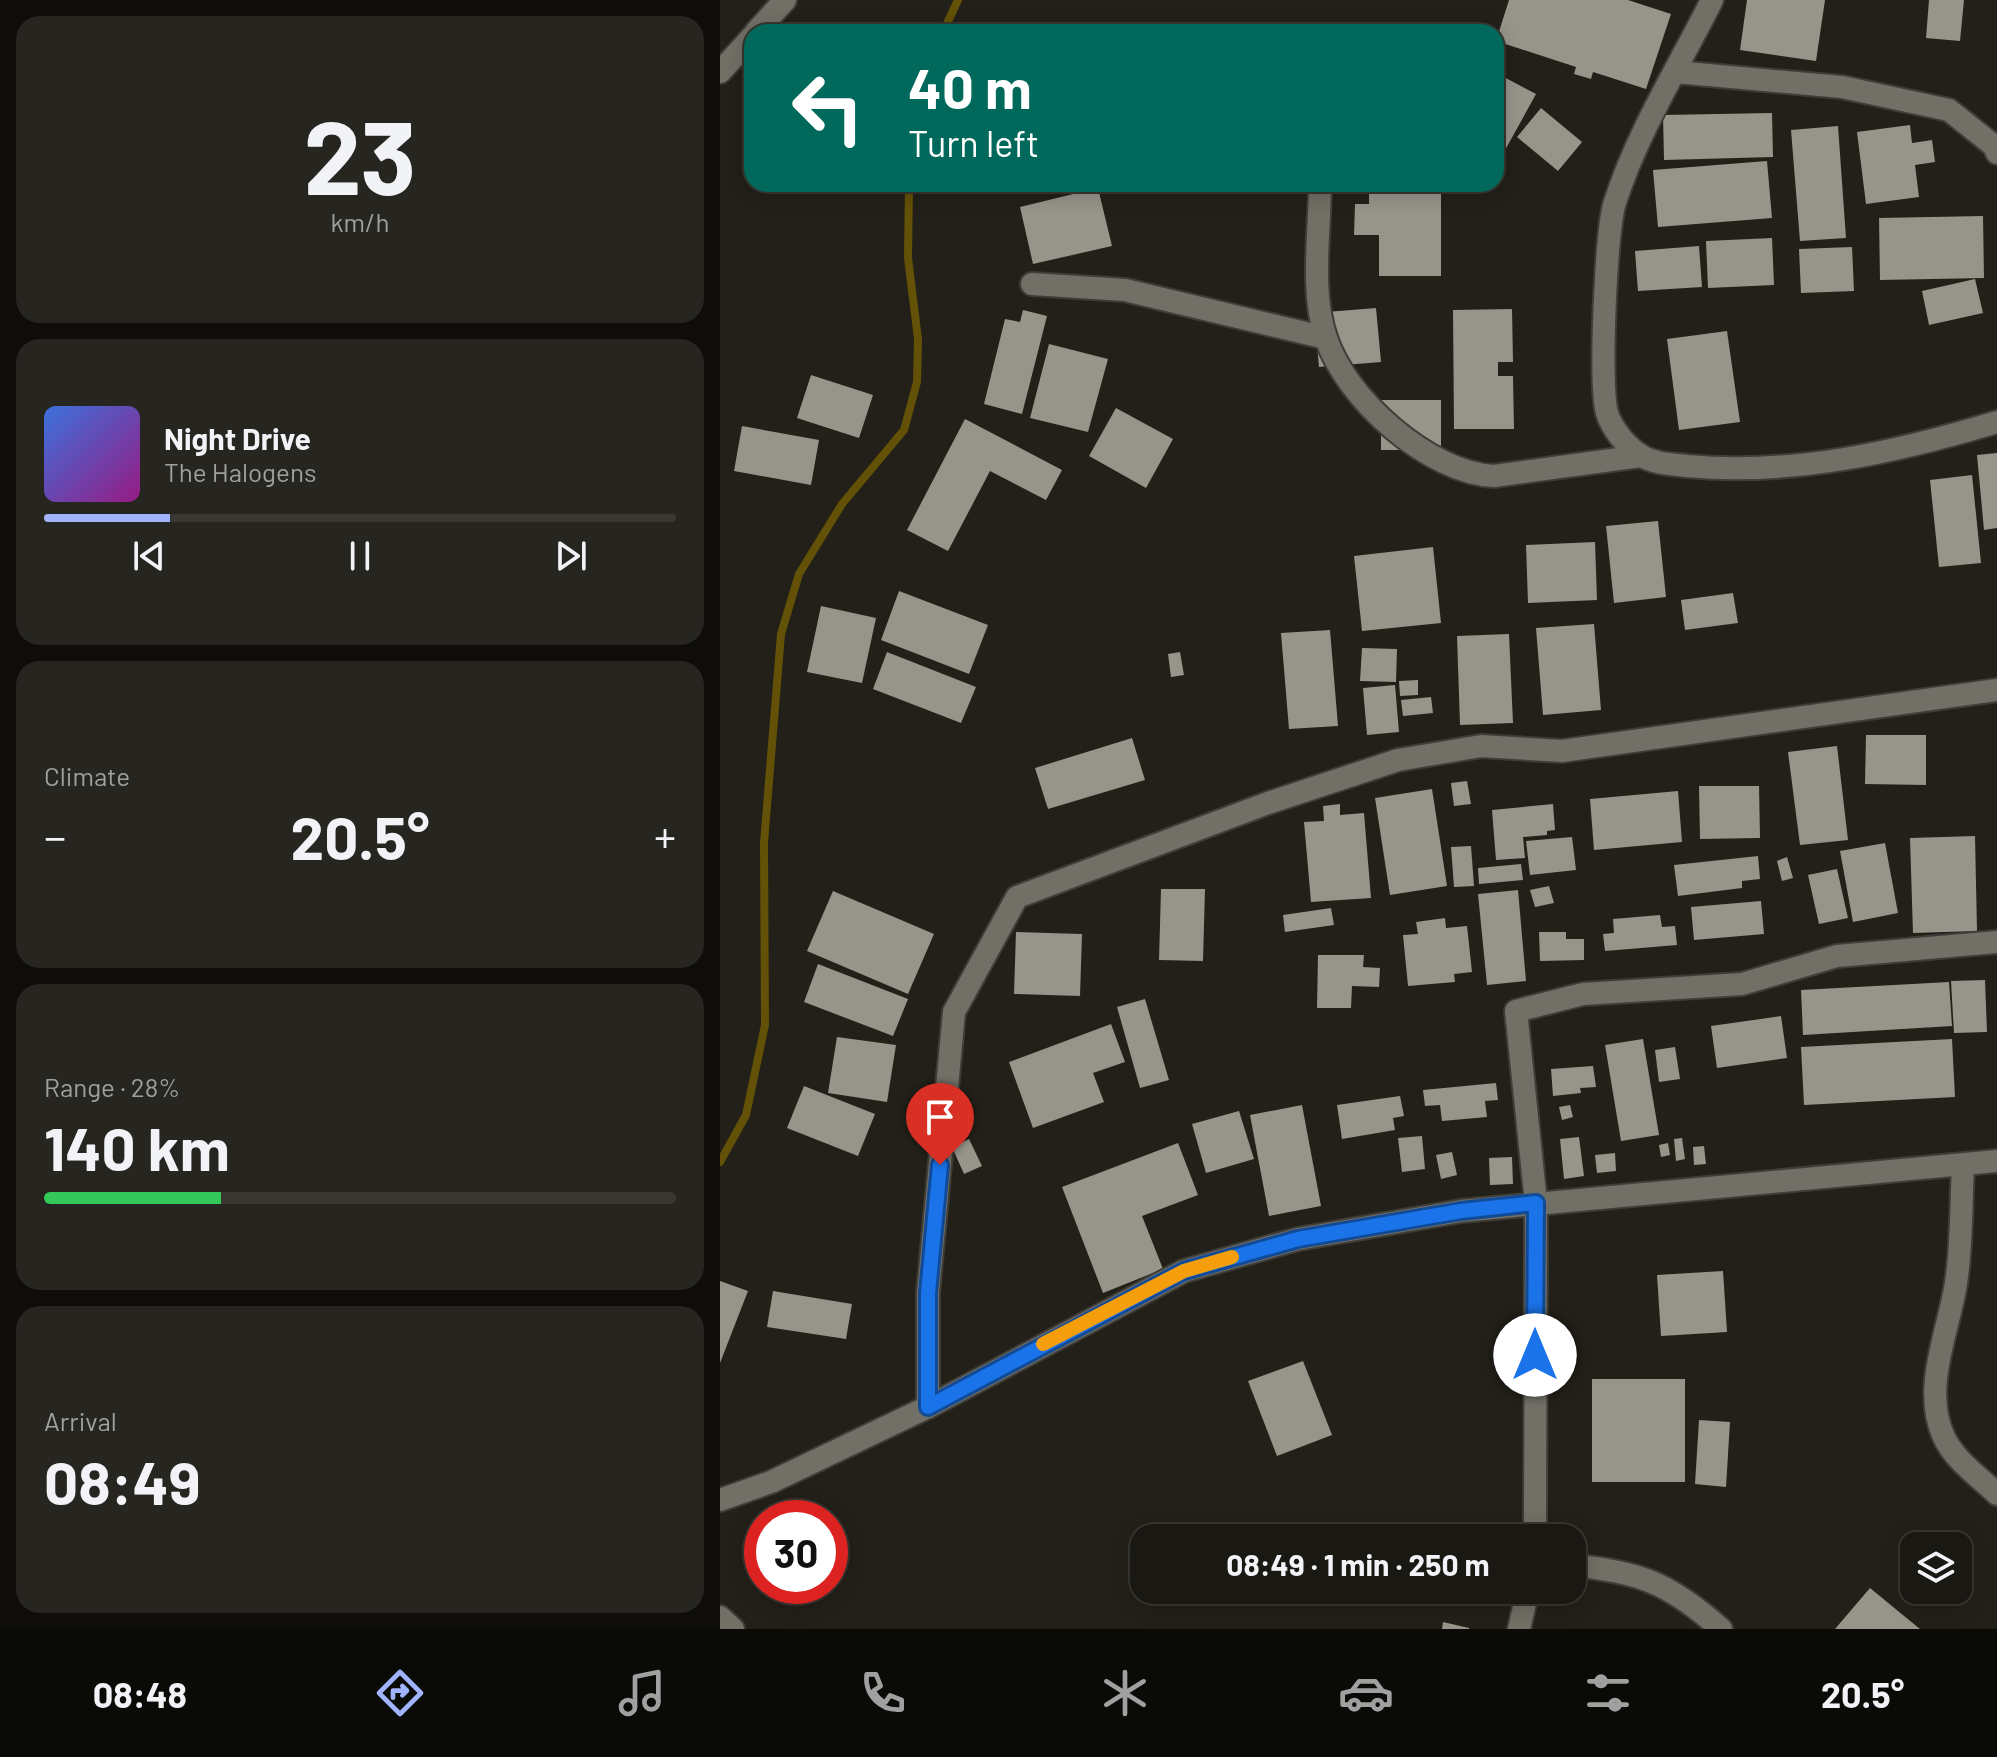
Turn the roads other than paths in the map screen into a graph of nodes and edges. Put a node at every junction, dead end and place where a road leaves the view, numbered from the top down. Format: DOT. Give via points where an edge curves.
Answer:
graph roads {
  1 [pos="785,0"];
  2 [pos="1712,0"];
  3 [pos="763,24"];
  4 [pos="744,46"];
  5 [pos="720,72"];
  6 [pos="1675,72"];
  7 [pos="1997,153"];
  8 [pos="1320,192"];
  9 [pos="1032,284"];
  10 [pos="1326,338"];
  11 [pos="1997,422"];
  12 [pos="1641,456"];
  13 [pos="1997,690"];
  14 [pos="1997,942"];
  15 [pos="1997,1161"];
  16 [pos="1963,1165"];
  17 [pos="1536,1203"];
  18 [pos="928,1407"];
  19 [pos="1997,1494"];
  20 [pos="720,1500"];
  21 [pos="1535,1524"];
  22 [pos="1586,1566"];
  23 [pos="1525,1604"];
  24 [pos="720,1617"];
  25 [pos="733,1629"];
  26 [pos="1519,1629"];
  27 [pos="1721,1629"];
  1 -- 3 [label="street"];
  2 -- 6 [label="street"];
  4 -- 5 [label="street"];
  6 -- 7 [label="street" via="1842,87 1949,110"];
  6 -- 12 [label="street" via="1613,205 1604,329 1607,411 1614,429"];
  8 -- 10 [label="street" via="1319,304"];
  9 -- 10 [label="street" via="1125,290"];
  10 -- 12 [label="street" via="1345,374 1397,434 1449,468 1494,476"];
  11 -- 12 [label="street" via="1841,461 1721,469"];
  13 -- 18 [label="street" via="1562,751 1481,746 1398,760 1017,897 954,1012 928,1293"];
  14 -- 17 [label="street" via="1837,956 1742,984 1583,994 1516,1011"];
  15 -- 16 [label="street"];
  16 -- 17 [label="street"];
  16 -- 19 [label="street" via="1956,1283 1943,1330 1936,1400 1943,1435 1960,1460"];
  17 -- 18 [label="street" via="1298,1239 1184,1271"];
  17 -- 21 [label="street"];
  18 -- 20 [label="street" via="771,1482"];
  22 -- 27 [label="street" via="1649,1578 1689,1601"];
  23 -- 26 [label="street"];
  24 -- 25 [label="street"];
}
